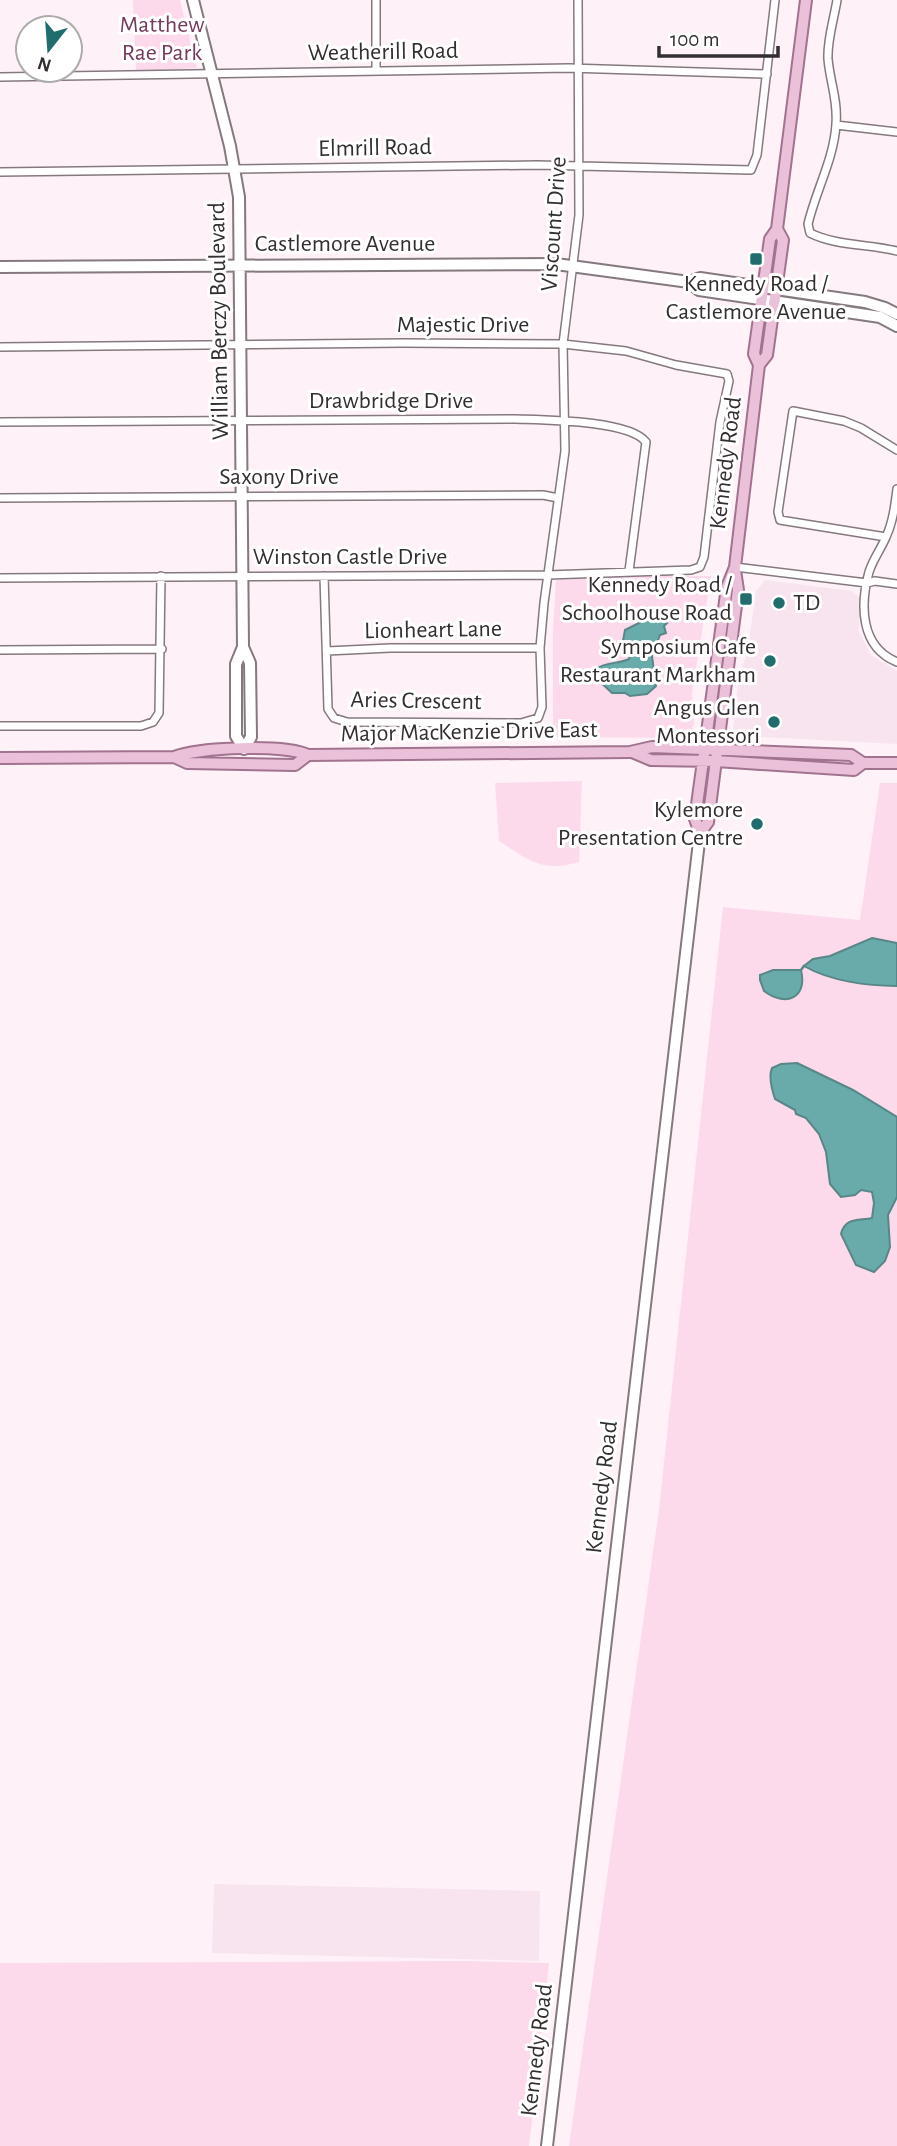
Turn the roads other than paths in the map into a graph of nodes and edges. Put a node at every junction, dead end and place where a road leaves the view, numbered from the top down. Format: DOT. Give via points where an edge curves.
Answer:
graph roads {
  1 [pos="193,0"];
  2 [pos="376,0"];
  3 [pos="578,0"];
  4 [pos="775,0"];
  5 [pos="806,0"];
  6 [pos="837,0"];
  7 [pos="578,68"];
  8 [pos="376,71"];
  9 [pos="212,74"];
  10 [pos="767,74"];
  11 [pos="0,78"];
  12 [pos="836,125"];
  13 [pos="897,132"];
  14 [pos="579,165"];
  15 [pos="235,169"];
  16 [pos="0,172"];
  17 [pos="777,229"];
  18 [pos="897,251"];
  19 [pos="240,265"];
  20 [pos="572,266"];
  21 [pos="0,267"];
  22 [pos="763,293"];
  23 [pos="775,294"];
  24 [pos="897,314"];
  25 [pos="897,326"];
  26 [pos="564,344"];
  27 [pos="240,345"];
  28 [pos="0,346"];
  29 [pos="759,365"];
  30 [pos="242,421"];
  31 [pos="564,421"];
  32 [pos="0,422"];
  33 [pos="897,450"];
  34 [pos="897,489"];
  35 [pos="243,497"];
  36 [pos="0,498"];
  37 [pos="558,498"];
  38 [pos="886,537"];
  39 [pos="700,567"];
  40 [pos="735,567"];
  41 [pos="629,571"];
  42 [pos="548,575"];
  43 [pos="162,576"];
  44 [pos="243,576"];
  45 [pos="324,576"];
  46 [pos="0,578"];
  47 [pos="867,583"];
  48 [pos="897,584"];
  49 [pos="540,648"];
  50 [pos="162,649"];
  51 [pos="0,650"];
  52 [pos="327,651"];
  53 [pos="897,662"];
  54 [pos="0,726"];
  55 [pos="705,748"];
  56 [pos="718,748"];
  57 [pos="244,749"];
  58 [pos="630,752"];
  59 [pos="309,755"];
  60 [pos="174,757"];
  61 [pos="0,758"];
  62 [pos="704,761"];
  63 [pos="716,761"];
  64 [pos="863,763"];
  65 [pos="897,763"];
  66 [pos="700,833"];
  67 [pos="547,2146"];
  1 -- 9 [label="street, William Berczy Boulevard"];
  2 -- 8 [label="street"];
  3 -- 7 [label="street, Viscount Drive"];
  4 -- 10 [label="street"];
  5 -- 17 [label="main road, Kennedy Road"];
  6 -- 12 [label="street" via="828,59"];
  7 -- 8 [label="street, Weatherill Road"];
  7 -- 10 [label="street, Weatherill Road"];
  7 -- 14 [label="street, Viscount Drive"];
  8 -- 9 [label="street, Weatherill Road"];
  9 -- 11 [label="street, Weatherill Road"];
  9 -- 15 [label="street, William Berczy Boulevard"];
  10 -- 14 [label="street, Elmrill Road" via="751,170"];
  12 -- 13 [label="street"];
  12 -- 18 [label="street" via="808,224 810,233"];
  14 -- 15 [label="street, Elmrill Road"];
  14 -- 20 [label="street, Viscount Drive"];
  15 -- 16 [label="street, Elmrill Road"];
  15 -- 19 [label="street, William Berczy Boulevard"];
  17 -- 22 [label="main road, Kennedy Road" via="771,239"];
  17 -- 23 [label="main road, Kennedy Road" via="782,240"];
  19 -- 20 [label="street, Castlemore Avenue"];
  19 -- 21 [label="street, Castlemore Avenue"];
  19 -- 27 [label="street, William Berczy Boulevard"];
  20 -- 22 [label="street, Castlemore Avenue" via="689,282 700,278"];
  20 -- 26 [label="street, Viscount Drive"];
  22 -- 23 [label="street, Castlemore Avenue"];
  22 -- 29 [label="main road, Kennedy Road" via="754,355"];
  23 -- 24 [label="street" via="864,302"];
  23 -- 25 [label="street" via="880,317"];
  23 -- 29 [label="main road, Kennedy Road" via="767,355"];
  26 -- 27 [label="street, Majestic Drive"];
  26 -- 31 [label="street, Viscount Drive"];
  26 -- 39 [label="street, Majestic Drive" via="626,351 727,374"];
  27 -- 28 [label="street, Majestic Drive"];
  27 -- 30 [label="street, William Berczy Boulevard"];
  29 -- 40 [label="main road, Kennedy Road"];
  30 -- 31 [label="street, Drawbridge Drive"];
  30 -- 32 [label="street, Drawbridge Drive"];
  30 -- 35 [label="street, William Berczy Boulevard"];
  31 -- 37 [label="street, Viscount Drive"];
  31 -- 41 [label="street, Drawbridge Drive" via="636,432 646,442"];
  33 -- 38 [label="street" via="844,421 793,411 780,520"];
  34 -- 38 [label="street"];
  35 -- 36 [label="street, Saxony Drive"];
  35 -- 37 [label="street, Saxony Drive"];
  35 -- 44 [label="street, William Berczy Boulevard"];
  37 -- 42 [label="street, Viscount Drive"];
  38 -- 47 [label="street"];
  39 -- 41 [label="street, Winston Castle Drive"];
  40 -- 47 [label="street"];
  40 -- 55 [label="main road, Kennedy Road" via="727,587"];
  40 -- 56 [label="main road, Kennedy Road" via="737,590"];
  41 -- 42 [label="street, Winston Castle Drive"];
  42 -- 45 [label="street, Winston Castle Drive"];
  42 -- 49 [label="street, Aries Crescent"];
  43 -- 44 [label="street, Winston Castle Drive"];
  43 -- 46 [label="street, Winston Castle Drive"];
  43 -- 50 [label="street"];
  44 -- 45 [label="street, Winston Castle Drive"];
  44 -- 57 [label="street, William Berczy Boulevard" via="243,647 250,663 251,737"];
  45 -- 52 [label="street, Aries Crescent"];
  47 -- 48 [label="street"];
  47 -- 53 [label="street" via="865,627 872,642"];
  49 -- 52 [label="street, Lionheart Lane"];
  49 -- 52 [label="street, Aries Crescent" via="541,713 534,721 521,723 347,722 334,718 328,709"];
  50 -- 51 [label="street"];
  50 -- 54 [label="street" via="159,713 149,724"];
  55 -- 56 [label="main road, Major MacKenzie Drive East"];
  55 -- 58 [label="main road, Major MacKenzie Drive East" via="652,747"];
  55 -- 62 [label="main road, Kennedy Road"];
  56 -- 63 [label="main road, Kennedy Road"];
  56 -- 64 [label="main road, Major MacKenzie Drive East" via="851,755"];
  57 -- 59 [label="main road, Major MacKenzie Drive East" via="296,749"];
  57 -- 60 [label="main road, Major MacKenzie Drive East" via="187,751"];
  58 -- 59 [label="main road, Major MacKenzie Drive East"];
  58 -- 62 [label="main road, Major MacKenzie Drive East" via="651,760"];
  59 -- 60 [label="main road, Major MacKenzie Drive East" via="295,765 187,763"];
  60 -- 61 [label="main road, Major MacKenzie Drive East"];
  62 -- 63 [label="main road, Major MacKenzie Drive East"];
  62 -- 66 [label="main road, Kennedy Road" via="695,819"];
  63 -- 64 [label="main road, Major MacKenzie Drive East" via="854,769"];
  63 -- 66 [label="main road, Kennedy Road" via="708,821"];
  64 -- 65 [label="main road, Major MacKenzie Drive East"];
  66 -- 67 [label="street, Kennedy Road"];
}
